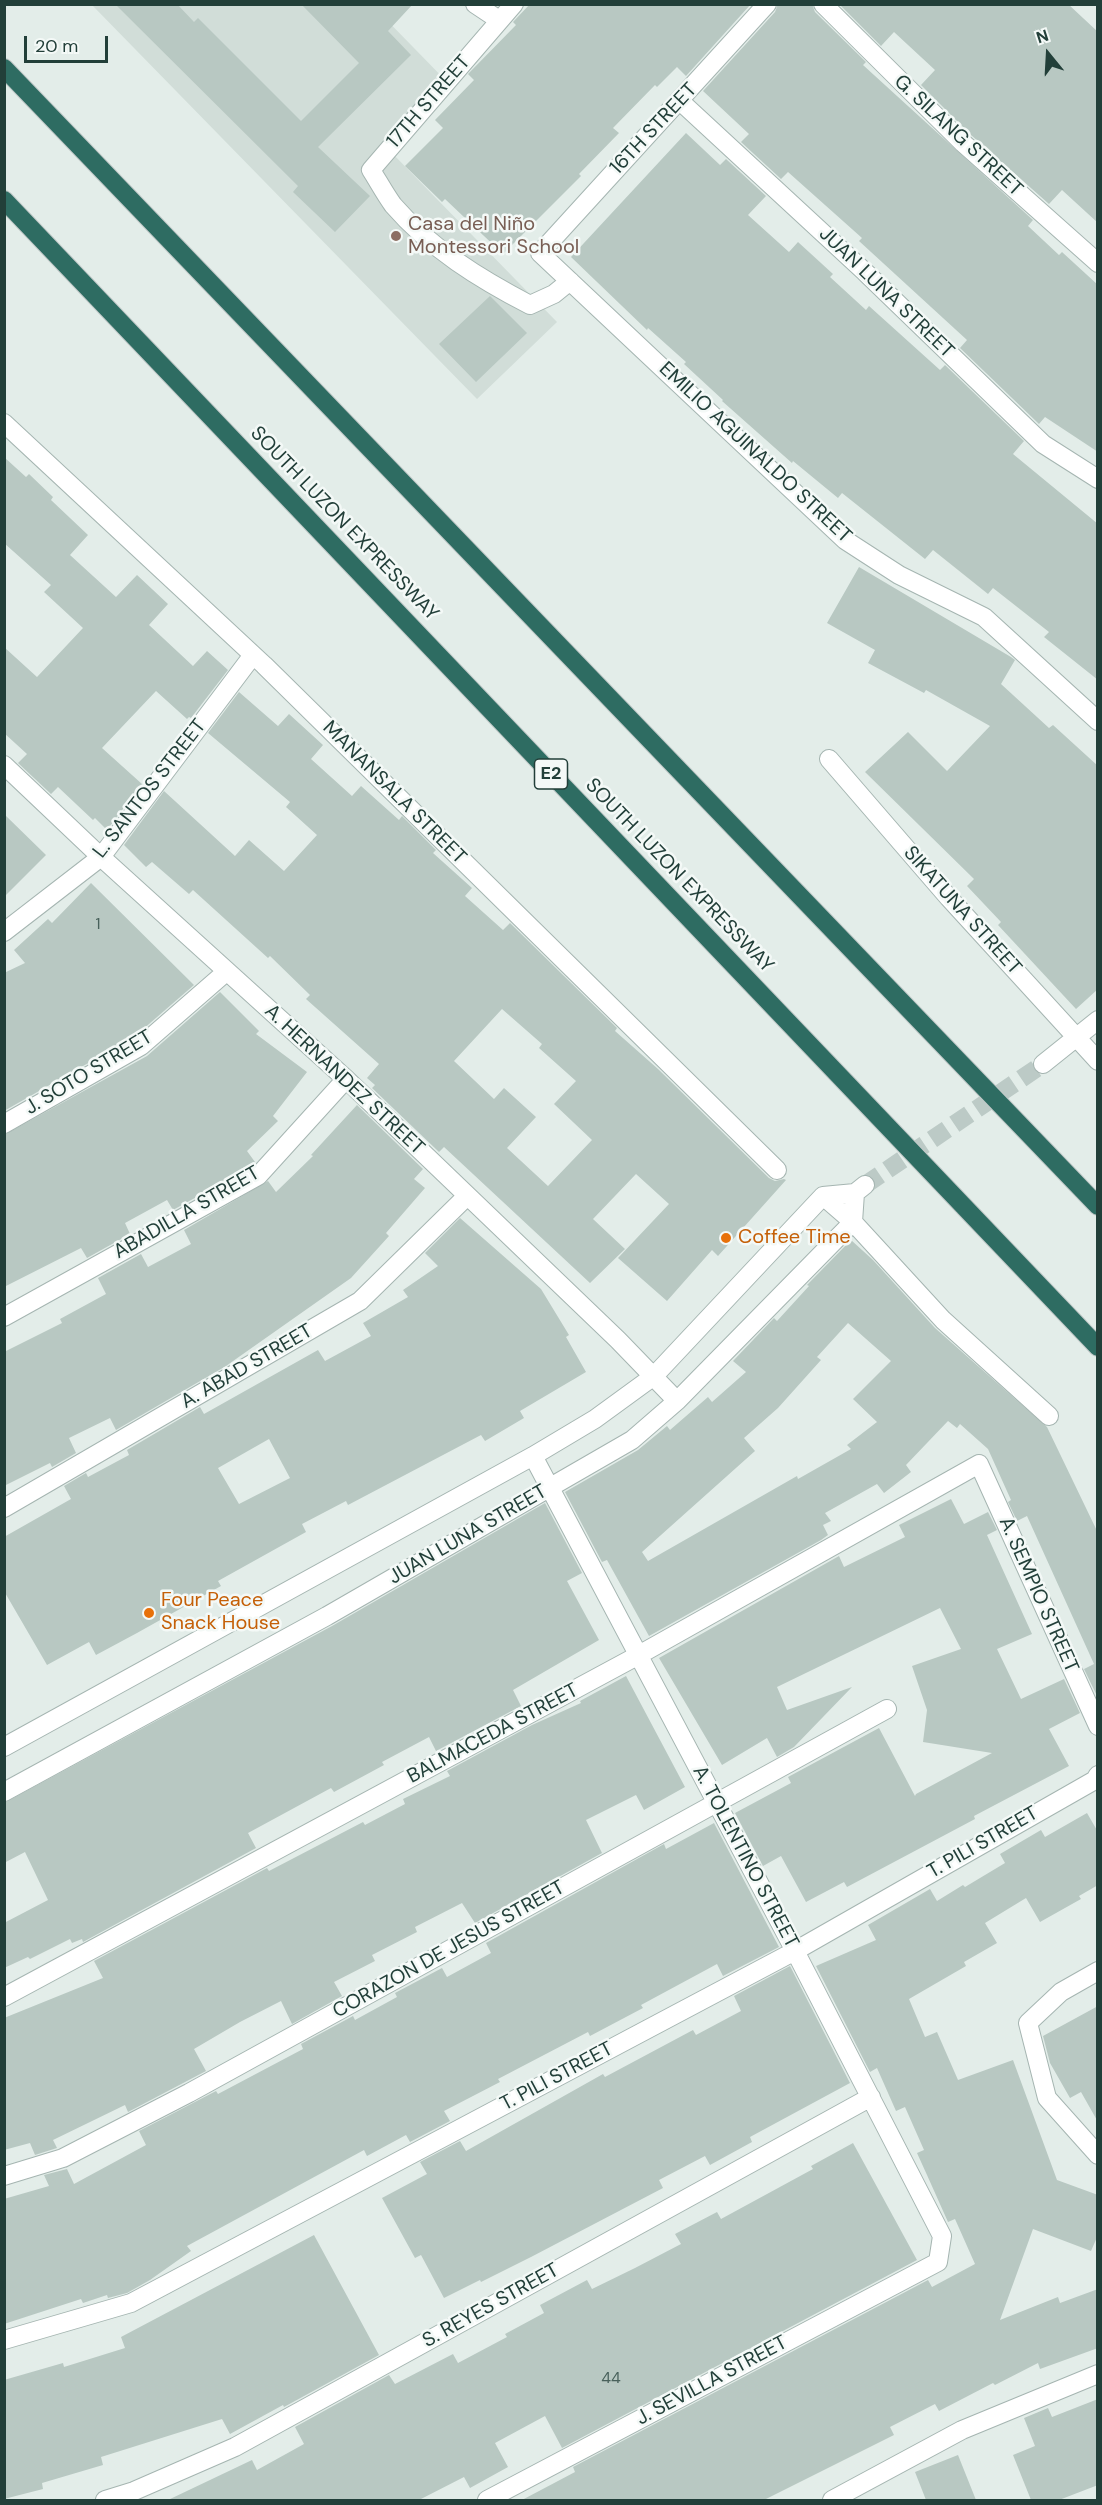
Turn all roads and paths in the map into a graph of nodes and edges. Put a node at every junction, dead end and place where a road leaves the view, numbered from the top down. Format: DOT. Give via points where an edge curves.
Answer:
graph roads {
  1 [pos="475,4"];
  2 [pos="514,4"];
  3 [pos="767,4"];
  4 [pos="822,4"];
  5 [pos="499,20"];
  6 [pos="4,68"];
  7 [pos="680,101"];
  8 [pos="4,200"];
  9 [pos="540,253"];
  10 [pos="1098,263"];
  11 [pos="570,281"];
  12 [pos="4,423"];
  13 [pos="1098,478"];
  14 [pos="254,655"];
  15 [pos="1098,721"];
  16 [pos="829,759"];
  17 [pos="4,765"];
  18 [pos="101,856"];
  19 [pos="4,932"];
  20 [pos="226,972"];
  21 [pos="1098,1020"];
  22 [pos="1076,1038"];
  23 [pos="1098,1061"];
  24 [pos="1043,1064"];
  25 [pos="346,1079"];
  26 [pos="4,1124"];
  27 [pos="777,1170"];
  28 [pos="467,1196"];
  29 [pos="823,1196"];
  30 [pos="1098,1206"];
  31 [pos="853,1222"];
  32 [pos="4,1317"];
  33 [pos="1098,1347"];
  34 [pos="654,1376"];
  35 [pos="677,1401"];
  36 [pos="1049,1416"];
  37 [pos="533,1456"];
  38 [pos="979,1464"];
  39 [pos="550,1488"];
  40 [pos="4,1508"];
  41 [pos="637,1656"];
  42 [pos="887,1709"];
  43 [pos="1098,1726"];
  44 [pos="4,1747"];
  45 [pos="1096,1777"];
  46 [pos="4,1792"];
  47 [pos="716,1803"];
  48 [pos="795,1951"];
  49 [pos="1098,1971"];
  50 [pos="4,1997"];
  51 [pos="870,2097"];
  52 [pos="1098,2155"];
  53 [pos="4,2176"];
  54 [pos="938,2262"];
  55 [pos="4,2340"];
  56 [pos="1098,2374"];
  57 [pos="105,2500"];
  58 [pos="487,2500"];
  59 [pos="832,2500"];
  1 -- 5 [label="street"];
  2 -- 5 [label="street, 17TH STREET"];
  3 -- 7 [label="street, 16TH STREET"];
  4 -- 10 [label="street, G. SILANG STREET" via="963,143"];
  5 -- 11 [label="street, 17TH STREET" via="371,170 392,204 431,242 469,271 530,305"];
  6 -- 30 [label="highway"];
  7 -- 9 [label="street, 16TH STREET"];
  7 -- 13 [label="street, JUAN LUNA STREET" via="1043,444"];
  8 -- 33 [label="highway, SOUTH LUZON EXPRESSWAY / E2"];
  9 -- 11 [label="street, EMILIO AGUINALDO STREET"];
  11 -- 15 [label="street, EMILIO AGUINALDO STREET" via="845,540 899,575 984,617"];
  12 -- 14 [label="street, MANANSALA STREET"];
  14 -- 18 [label="street, L. SANTOS STREET"];
  14 -- 27 [label="street, MANANSALA STREET"];
  16 -- 22 [label="street, SIKATUNA STREET"];
  17 -- 18 [label="street, A. HERNANDEZ STREET"];
  18 -- 19 [label="street, L. SANTOS STREET"];
  18 -- 20 [label="street, A. HERNANDEZ STREET"];
  20 -- 25 [label="street, A. HERNANDEZ STREET"];
  20 -- 26 [label="street, J. SOTO STREET" via="141,1046"];
  21 -- 22 [label="street"];
  22 -- 23 [label="street, SIKATUNA STREET"];
  22 -- 24 [label="street"];
  25 -- 28 [label="street, A. HERNANDEZ STREET"];
  25 -- 32 [label="street, ABADILLA STREET" via="258,1176"];
  28 -- 34 [label="street, A. HERNANDEZ STREET"];
  28 -- 40 [label="street, A. ABAD STREET" via="360,1301"];
  29 -- 31 [label="street"];
  29 -- 31 [label="street" via="860,1189"];
  29 -- 34 [label="street, JUAN LUNA STREET"];
  31 -- 35 [label="street, JUAN LUNA STREET"];
  31 -- 36 [label="street" via="943,1320"];
  34 -- 35 [label="street, A. HERNANDEZ STREET"];
  34 -- 37 [label="street, JUAN LUNA STREET" via="595,1419"];
  35 -- 39 [label="street, JUAN LUNA STREET" via="632,1440"];
  37 -- 39 [label="street, A. TOLENTINO STREET"];
  37 -- 44 [label="street, JUAN LUNA STREET"];
  38 -- 41 [label="street, BALMACEDA STREET"];
  38 -- 43 [label="street, A. SEMPIO STREET"];
  39 -- 41 [label="street, A. TOLENTINO STREET"];
  39 -- 46 [label="street, JUAN LUNA STREET" via="327,1616"];
  41 -- 47 [label="street, A. TOLENTINO STREET"];
  41 -- 50 [label="street, BALMACEDA STREET"];
  42 -- 47 [label="street, CORAZON DE JESUS STREET"];
  45 -- 48 [label="street, T. PILI STREET"];
  47 -- 48 [label="street, A. TOLENTINO STREET"];
  47 -- 53 [label="street, CORAZON DE JESUS STREET" via="189,2093 63,2158"];
  48 -- 51 [label="street, A. TOLENTINO STREET"];
  48 -- 55 [label="street, T. PILI STREET" via="131,2303"];
  49 -- 52 [label="street" via="1061,1992 1028,2023 1047,2098"];
  51 -- 54 [label="street, A. TOLENTINO STREET" via="942,2236"];
  51 -- 57 [label="street, S. REYES STREET" via="235,2447"];
  54 -- 58 [label="street, J. SEVILLA STREET"];
  56 -- 59 [label="street" via="962,2430"];
}
